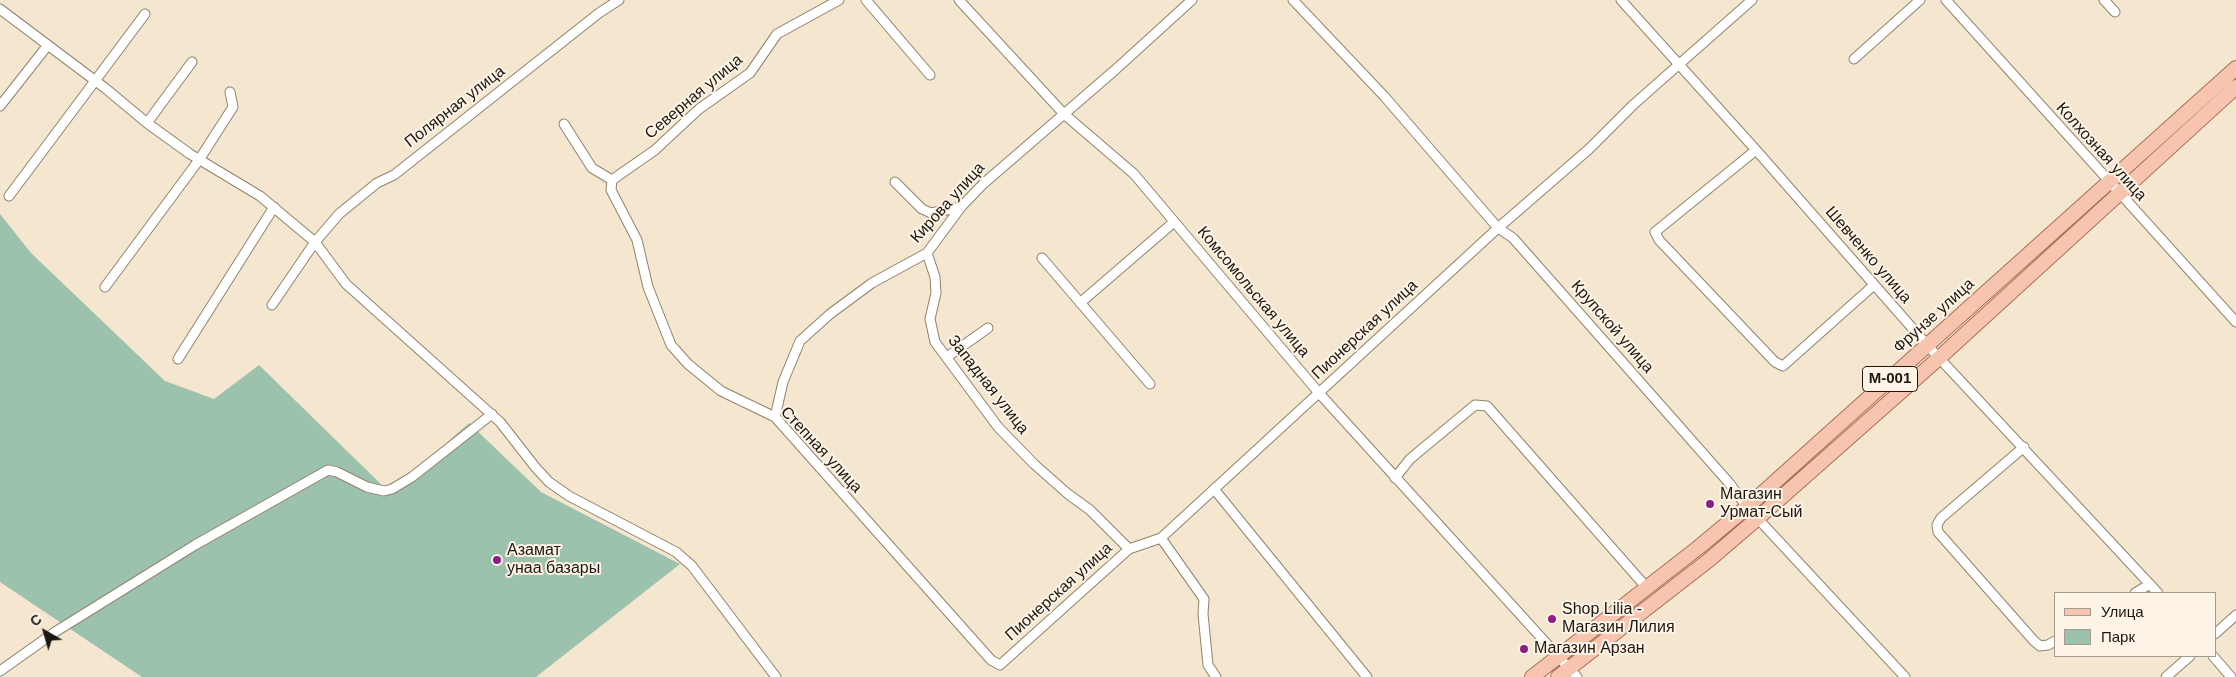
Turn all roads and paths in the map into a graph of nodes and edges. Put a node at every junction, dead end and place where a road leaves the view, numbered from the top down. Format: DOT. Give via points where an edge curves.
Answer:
graph roads {
  1 [pos="619,0"];
  2 [pos="839,0"];
  3 [pos="866,0"];
  4 [pos="959,0"];
  5 [pos="1192,0"];
  6 [pos="1293,0"];
  7 [pos="1621,0"];
  8 [pos="1752,0"];
  9 [pos="1920,0"];
  10 [pos="1946,0"];
  11 [pos="2104,0"];
  12 [pos="0,9"];
  13 [pos="2115,12"];
  14 [pos="145,14"];
  15 [pos="48,45"];
  16 [pos="1854,59"];
  17 [pos="192,62"];
  18 [pos="1680,64"];
  19 [pos="2236,68"];
  20 [pos="930,75"];
  21 [pos="96,81"];
  22 [pos="2236,87"];
  23 [pos="230,92"];
  24 [pos="0,106"];
  25 [pos="1064,114"];
  26 [pos="147,123"];
  27 [pos="564,124"];
  28 [pos="1756,150"];
  29 [pos="199,160"];
  30 [pos="612,180"];
  31 [pos="896,182"];
  32 [pos="2108,182"];
  33 [pos="2118,194"];
  34 [pos="10,196"];
  35 [pos="274,207"];
  36 [pos="961,207"];
  37 [pos="1174,222"];
  38 [pos="1498,228"];
  39 [pos="315,242"];
  40 [pos="927,253"];
  41 [pos="1042,258"];
  42 [pos="1874,285"];
  43 [pos="105,287"];
  44 [pos="1080,303"];
  45 [pos="272,305"];
  46 [pos="2236,322"];
  47 [pos="988,328"];
  48 [pos="1928,346"];
  49 [pos="947,357"];
  50 [pos="1939,358"];
  51 [pos="178,359"];
  52 [pos="1150,384"];
  53 [pos="1319,393"];
  54 [pos="492,414"];
  55 [pos="775,417"];
  56 [pos="2024,447"];
  57 [pos="1395,478"];
  58 [pos="1214,489"];
  59 [pos="1747,507"];
  60 [pos="1758,518"];
  61 [pos="1161,538"];
  62 [pos="1129,549"];
  63 [pos="2150,584"];
  64 [pos="1647,588"];
  65 [pos="2137,592"];
  66 [pos="2157,592"];
  67 [pos="2236,615"];
  68 [pos="2216,633"];
  69 [pos="2054,641"];
  70 [pos="1558,657"];
  71 [pos="2189,657"];
  72 [pos="2214,657"];
  73 [pos="991,660"];
  74 [pos="0,671"];
  75 [pos="1568,674"];
  76 [pos="776,677"];
  77 [pos="1216,677"];
  78 [pos="1367,677"];
  79 [pos="1532,677"];
  80 [pos="1905,677"];
  81 [pos="2166,677"];
  82 [pos="2231,677"];
  1 -- 39 [label="street, Полярная улица" via="339,214"];
  2 -- 30 [label="street, Северная улица" via="777,34 750,73 699,109 655,150"];
  3 -- 20 [label="street"];
  4 -- 25 [label="street, Комсомольская улица"];
  5 -- 25 [label="street, Кирова улица"];
  6 -- 38 [label="street, Крупской улица" via="1384,96"];
  7 -- 18 [label="street, Шевченко улица"];
  8 -- 18 [label="street, Пионерская улица"];
  9 -- 16 [label="street"];
  10 -- 32 [label="street, Колхозная улица"];
  11 -- 13 [label="street"];
  12 -- 15 [label="street"];
  14 -- 21 [label="street"];
  15 -- 21 [label="street"];
  15 -- 24 [label="street"];
  17 -- 26 [label="street"];
  18 -- 28 [label="street, Шевченко улица"];
  18 -- 38 [label="street, Пионерская улица" via="1590,149"];
  19 -- 32 [label="main road, Фрунзе улица / M-001"];
  21 -- 26 [label="street"];
  21 -- 34 [label="street"];
  22 -- 33 [label="main road, Фрунзе улица / M-001"];
  23 -- 29 [label="street" via="233,107"];
  25 -- 36 [label="street, Кирова улица"];
  25 -- 37 [label="street, Комсомольская улица" via="1134,174"];
  26 -- 29 [label="street"];
  27 -- 30 [label="street" via="592,168"];
  28 -- 42 [label="street, Шевченко улица"];
  28 -- 42 [label="street" via="1655,232 1659,240 1775,362 1783,366"];
  29 -- 35 [label="street"];
  29 -- 43 [label="street"];
  30 -- 55 [label="street, Степная улица" via="611,190 637,240 648,287 671,344 688,364 721,391"];
  31 -- 36 [label="street" via="922,209 931,213"];
  32 -- 33 [label="street, Колхозная улица"];
  32 -- 48 [label="main road, Фрунзе улица / M-001"];
  33 -- 46 [label="street, Колхозная улица"];
  33 -- 50 [label="main road, Фрунзе улица / M-001"];
  35 -- 39 [label="street"];
  35 -- 51 [label="street"];
  36 -- 40 [label="street, Кирова улица"];
  37 -- 44 [label="street"];
  37 -- 53 [label="street, Комсомольская улица"];
  38 -- 53 [label="street, Пионерская улица"];
  38 -- 59 [label="street, Крупской улица" via="1513,238 1724,476"];
  39 -- 45 [label="street, Полярная улица"];
  39 -- 54 [label="street" via="346,284"];
  40 -- 49 [label="street, Западная улица" via="936,292 930,319 935,342"];
  40 -- 55 [label="street, Кирова улица" via="872,283 800,341 783,382"];
  41 -- 44 [label="street"];
  42 -- 48 [label="street, Шевченко улица"];
  44 -- 52 [label="street"];
  47 -- 49 [label="street"];
  48 -- 50 [label="street, Шевченко улица"];
  48 -- 59 [label="main road, Фрунзе улица / M-001"];
  49 -- 62 [label="street, Западная улица" via="998,427 1034,464 1090,510"];
  50 -- 56 [label="street, Шевченко улица"];
  50 -- 60 [label="main road, Фрунзе улица / M-001"];
  53 -- 57 [label="street, Комсомольская улица"];
  53 -- 58 [label="street, Пионерская улица"];
  54 -- 74 [label="street" via="392,489 384,491 367,487 328,470 195,546 55,632"];
  54 -- 76 [label="street" via="549,482 569,496 676,552 692,566"];
  55 -- 73 [label="street, Степная улица"];
  56 -- 63 [label="street, Шевченко улица"];
  56 -- 69 [label="street" via="1941,518 1938,532 2034,641 2040,646"];
  57 -- 64 [label="street" via="1410,459 1475,405 1487,406"];
  57 -- 70 [label="street, Комсомольская улица"];
  58 -- 61 [label="street, Пионерская улица"];
  58 -- 78 [label="street"];
  59 -- 60 [label="street, Крупской улица"];
  59 -- 64 [label="main road, Фрунзе улица / M-001"];
  60 -- 75 [label="main road, Фрунзе улица / M-001"];
  60 -- 80 [label="street, Крупской улица"];
  61 -- 62 [label="street, Пионерская улица"];
  61 -- 77 [label="street" via="1204,599 1208,665"];
  62 -- 73 [label="street, Пионерская улица" via="1008,659 1000,665"];
  63 -- 65 [label="street"];
  63 -- 66 [label="street, Шевченко улица"];
  64 -- 70 [label="main road, Фрунзе улица / M-001"];
  67 -- 68 [label="street"];
  70 -- 75 [label="street, Комсомольская улица"];
  70 -- 79 [label="main road, Фрунзе улица / M-001"];
  71 -- 81 [label="street"];
  72 -- 82 [label="street"];
}
